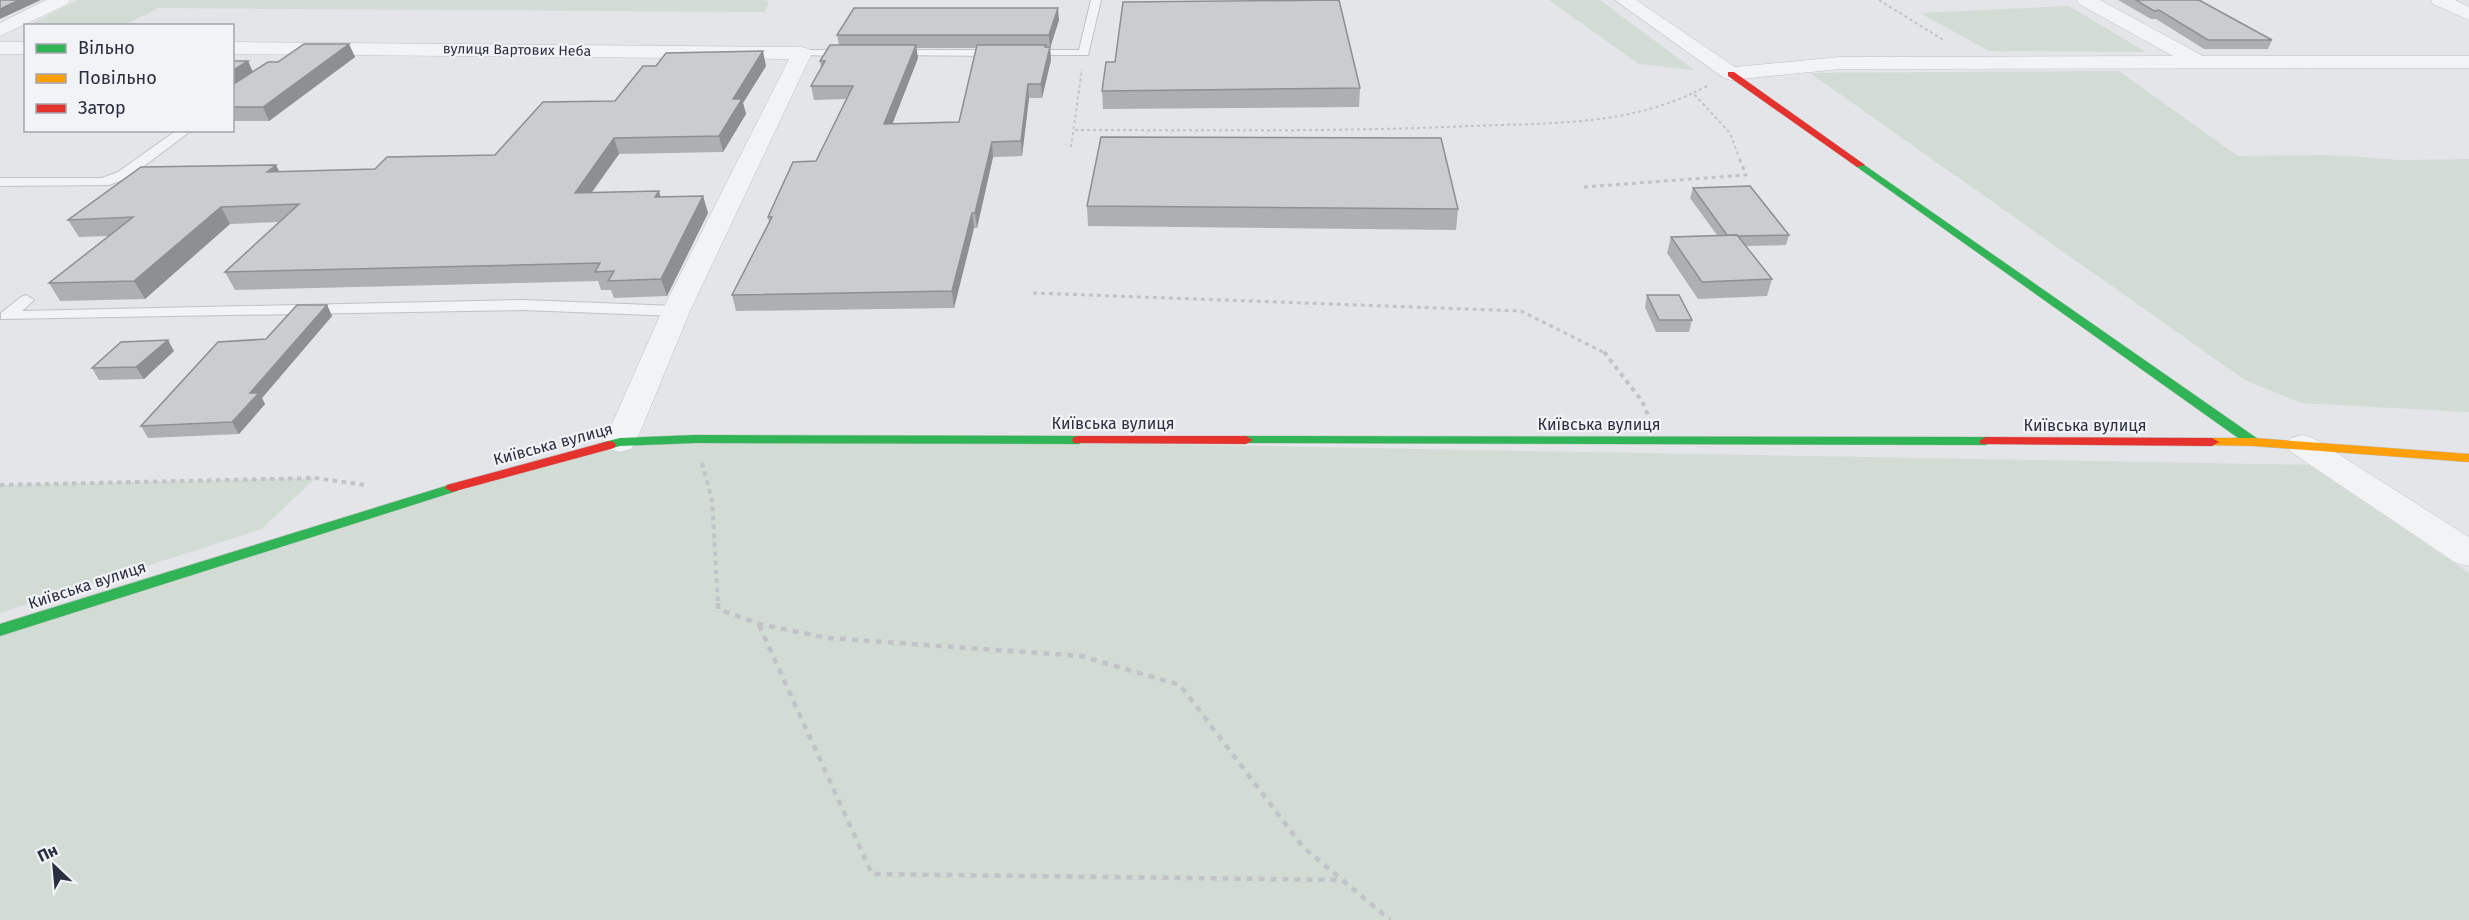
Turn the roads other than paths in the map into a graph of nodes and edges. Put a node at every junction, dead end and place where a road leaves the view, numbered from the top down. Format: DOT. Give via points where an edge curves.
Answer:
graph roads {
  1 [pos="62,0"];
  2 [pos="1096,0"];
  3 [pos="1624,0"];
  4 [pos="2086,0"];
  5 [pos="2440,0"];
  6 [pos="2469,14"];
  7 [pos="0,30"];
  8 [pos="0,48"];
  9 [pos="24,48"];
  10 [pos="234,48"];
  11 [pos="303,48"];
  12 [pos="802,53"];
  13 [pos="861,53"];
  14 [pos="884,53"];
  15 [pos="286,60"];
  16 [pos="2469,62"];
  17 [pos="2199,63"];
  18 [pos="1731,74"];
  19 [pos="183,132"];
  20 [pos="0,182"];
  21 [pos="26,300"];
  22 [pos="676,311"];
  23 [pos="620,442"];
  24 [pos="2253,442"];
  25 [pos="2302,445"];
  26 [pos="2469,458"];
  27 [pos="2469,554"];
  28 [pos="0,630"];
  1 -- 7 [label="street"];
  2 -- 14 [label="lane" via="1084,53"];
  3 -- 18 [label="street"];
  4 -- 17 [label="street"];
  5 -- 6 [label="street"];
  8 -- 9 [label="street"];
  10 -- 11 [label="street, вулиця Вартових Неба"];
  11 -- 12 [label="street, вулиця Вартових Неба"];
  11 -- 15 [label="lane"];
  12 -- 13 [label="lane"];
  12 -- 22 [label="street"];
  16 -- 17 [label="street"];
  17 -- 18 [label="street" via="1840,63"];
  18 -- 24 [label="street"];
  19 -- 20 [label="lane" via="123,175 105,182"];
  21 -- 22 [label="lane" via="6,316 522,305"];
  22 -- 23 [label="street"];
  23 -- 24 [label="street, Київська вулиця"];
  23 -- 28 [label="street, Київська вулиця" via="414,498"];
  24 -- 25 [label="street, Київська вулиця"];
  25 -- 26 [label="street, Київська вулиця"];
  25 -- 27 [label="street"];
}
